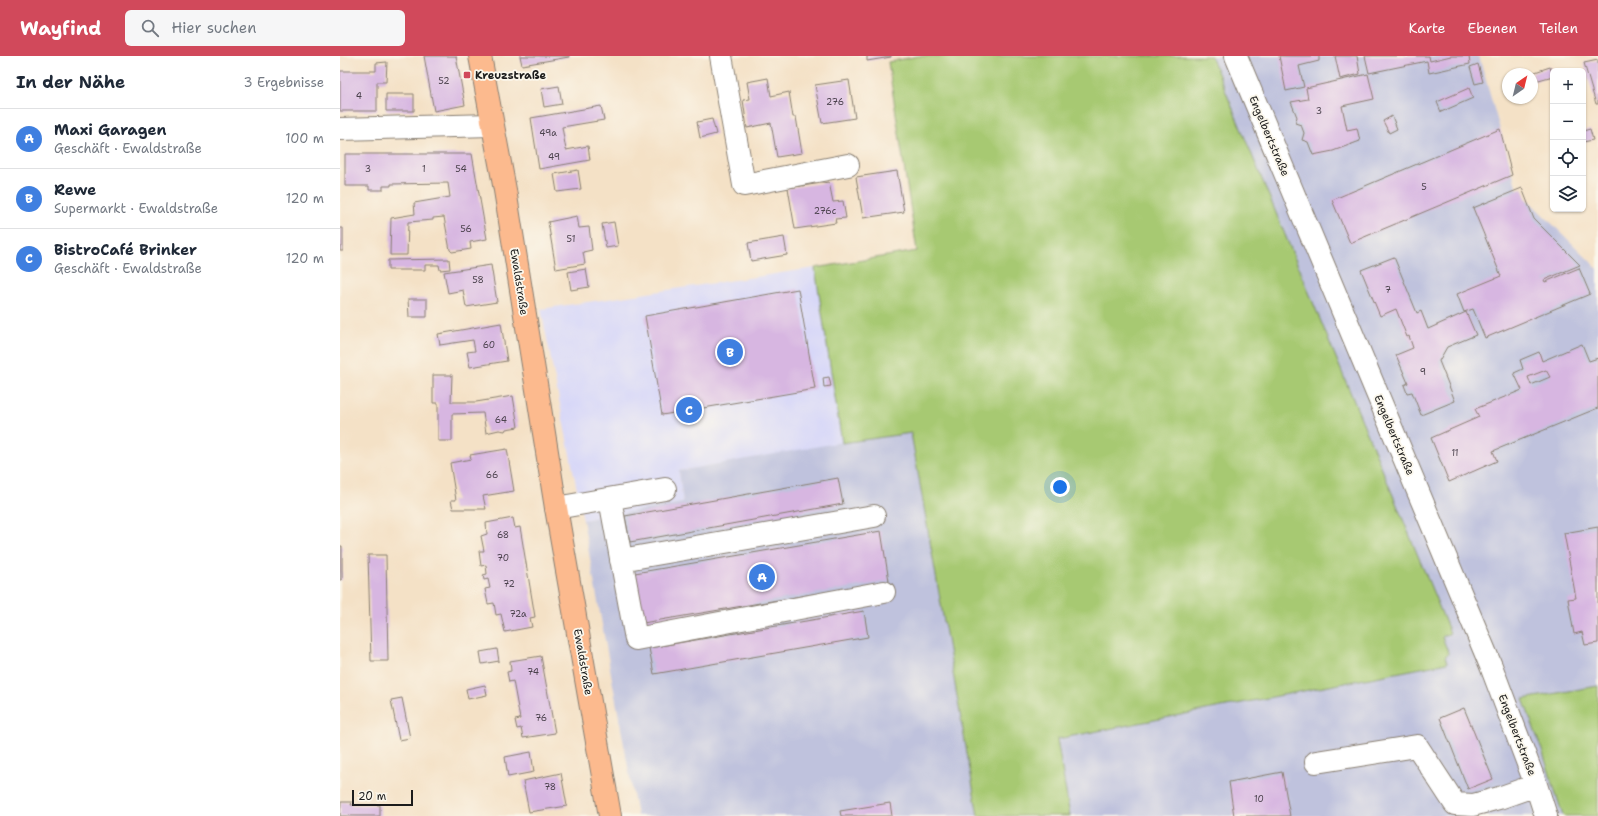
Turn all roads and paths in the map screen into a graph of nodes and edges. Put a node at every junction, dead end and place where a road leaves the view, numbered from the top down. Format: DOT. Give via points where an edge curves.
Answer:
graph roads {
  1 [pos="480,56"];
  2 [pos="721,56"];
  3 [pos="1236,56"];
  4 [pos="492,125"];
  5 [pos="340,129"];
  6 [pos="848,165"];
  7 [pos="665,489"];
  8 [pos="610,499"];
  9 [pos="556,508"];
  10 [pos="874,516"];
  11 [pos="621,560"];
  12 [pos="884,592"];
  13 [pos="1316,762"];
  14 [pos="1536,785"];
  15 [pos="610,816"];
  16 [pos="1546,816"];
  1 -- 4 [label="main road, Ewaldstraße"];
  2 -- 6 [label="street" via="744,185"];
  3 -- 14 [label="street, Engelbertstraße" via="1491,666"];
  4 -- 5 [label="street"];
  4 -- 9 [label="main road, Ewaldstraße" via="505,190"];
  7 -- 8 [label="street"];
  8 -- 9 [label="street"];
  8 -- 11 [label="street"];
  9 -- 15 [label="main road, Ewaldstraße"];
  10 -- 11 [label="street"];
  11 -- 12 [label="street" via="636,638"];
  13 -- 14 [label="street" via="1417,746 1455,804 1473,805"];
  14 -- 16 [label="street, Engelbertstraße"];
}
